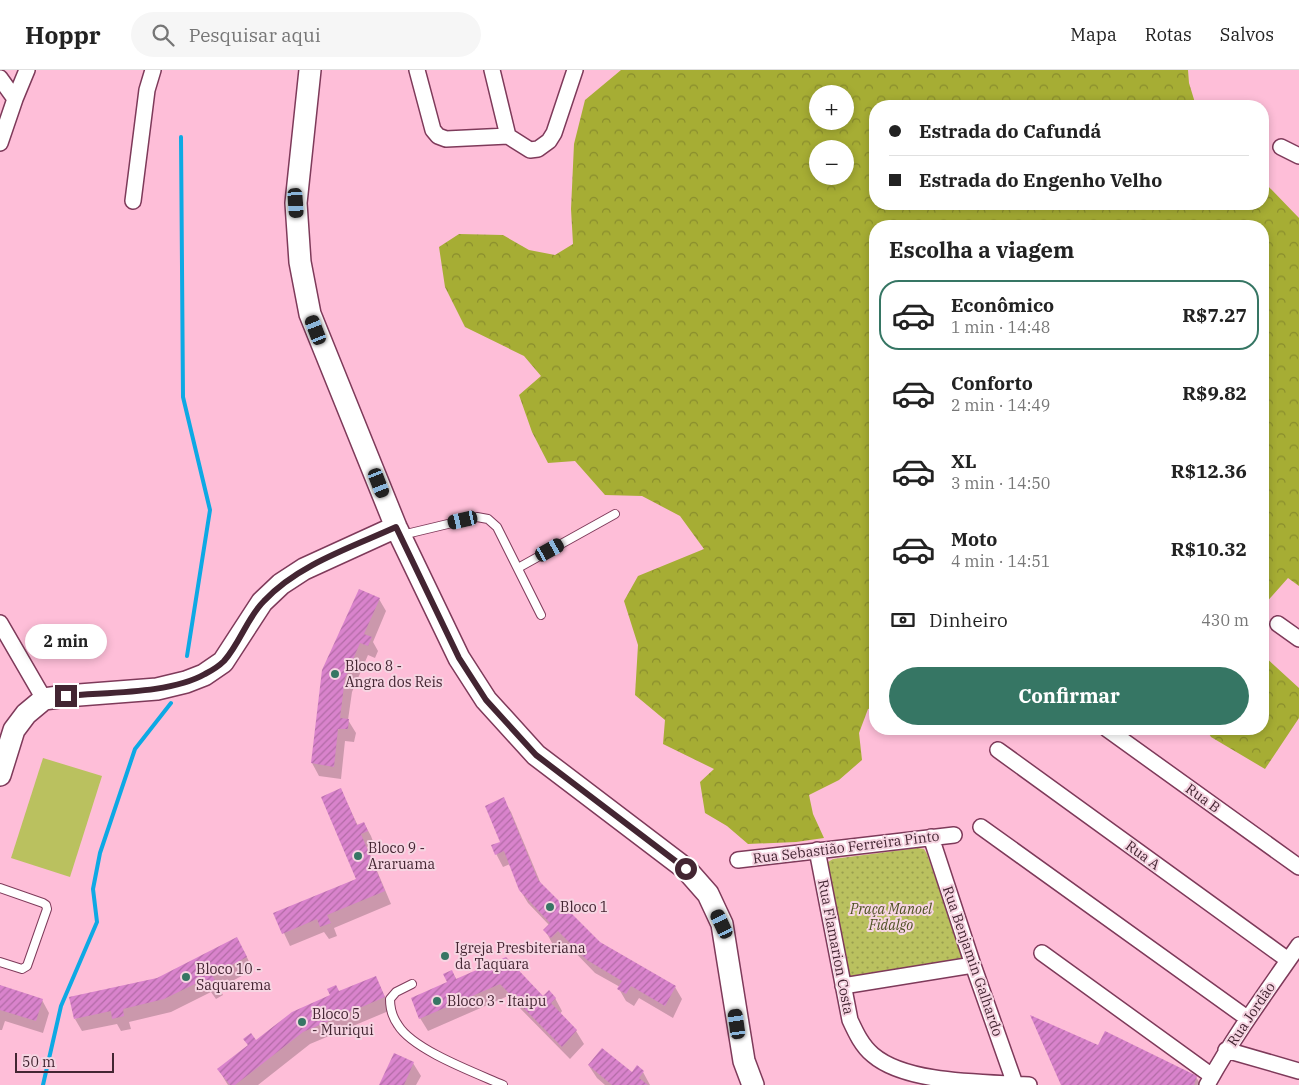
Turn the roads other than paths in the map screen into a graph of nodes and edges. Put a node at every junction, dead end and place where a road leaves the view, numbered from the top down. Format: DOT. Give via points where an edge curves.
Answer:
graph roads {
  1 [pos="27,70"];
  2 [pos="152,70"];
  3 [pos="310,70"];
  4 [pos="417,70"];
  5 [pos="492,70"];
  6 [pos="575,70"];
  7 [pos="0,78"];
  8 [pos="15,99"];
  9 [pos="508,136"];
  10 [pos="0,143"];
  11 [pos="1280,147"];
  12 [pos="1299,156"];
  13 [pos="133,201"];
  14 [pos="615,514"];
  15 [pos="398,531"];
  16 [pos="518,568"];
  17 [pos="541,615"];
  18 [pos="0,622"];
  19 [pos="1278,624"];
  20 [pos="1299,639"];
  21 [pos="44,699"];
  22 [pos="1116,735"];
  23 [pos="998,750"];
  24 [pos="0,775"];
  25 [pos="981,827"];
  26 [pos="954,835"];
  27 [pos="931,837"];
  28 [pos="817,850"];
  29 [pos="738,860"];
  30 [pos="1299,867"];
  31 [pos="0,888"];
  32 [pos="1299,945"];
  33 [pos="1042,953"];
  34 [pos="1288,960"];
  35 [pos="0,962"];
  36 [pos="973,965"];
  37 [pos="412,984"];
  38 [pos="843,986"];
  39 [pos="1247,1018"];
  40 [pos="1226,1050"];
  41 [pos="1299,1071"];
  42 [pos="1209,1080"];
  43 [pos="940,1082"];
  44 [pos="1022,1084"];
  45 [pos="503,1085"];
  46 [pos="753,1085"];
  1 -- 8 [label="street"];
  2 -- 13 [label="street"];
  3 -- 15 [label="main road" via="296,203 306,297 334,378"];
  4 -- 9 [label="street" via="432,130 438,136 446,139"];
  5 -- 9 [label="street"];
  6 -- 9 [label="street" via="549,141 538,149 530,150"];
  7 -- 8 [label="street"];
  8 -- 10 [label="street"];
  11 -- 12 [label="street"];
  14 -- 16 [label="lane"];
  15 -- 16 [label="lane" via="477,517 488,519 497,527"];
  15 -- 21 [label="main road" via="304,569 281,584 262,602 223,662 204,675 157,688"];
  15 -- 46 [label="main road" via="459,658 486,700 536,755 686,869 708,894 722,924 744,1061"];
  16 -- 17 [label="lane"];
  18 -- 21 [label="street"];
  19 -- 20 [label="street"];
  21 -- 24 [label="main road" via="26,714 14,730"];
  22 -- 30 [label="street, Rua B"];
  23 -- 34 [label="street, Rua A"];
  25 -- 39 [label="street"];
  26 -- 27 [label="street, Rua Sebastião Ferreira Pinto"];
  27 -- 28 [label="street, Rua Sebastião Ferreira Pinto"];
  27 -- 36 [label="street, Rua Benjamin Galhardo"];
  28 -- 29 [label="street, Rua Sebastião Ferreira Pinto"];
  28 -- 38 [label="street, Rua Flamarion Costa"];
  31 -- 35 [label="lane" via="42,902 47,909 27,966 22,969"];
  32 -- 34 [label="street, Rua Jordão"];
  33 -- 42 [label="street"];
  34 -- 39 [label="street, Rua Jordão"];
  36 -- 38 [label="street"];
  36 -- 44 [label="street, Rua Benjamin Galhardo"];
  37 -- 45 [label="lane" via="390,999 398,1026 430,1051"];
  38 -- 43 [label="street, Rua Flamarion Costa" via="850,1020 871,1054 886,1065"];
  39 -- 40 [label="street, Rua Jordão"];
  40 -- 41 [label="street"];
  40 -- 42 [label="street, Rua Jordão"];
  43 -- 44 [label="street, Rua Flamarion Costa"];
}
